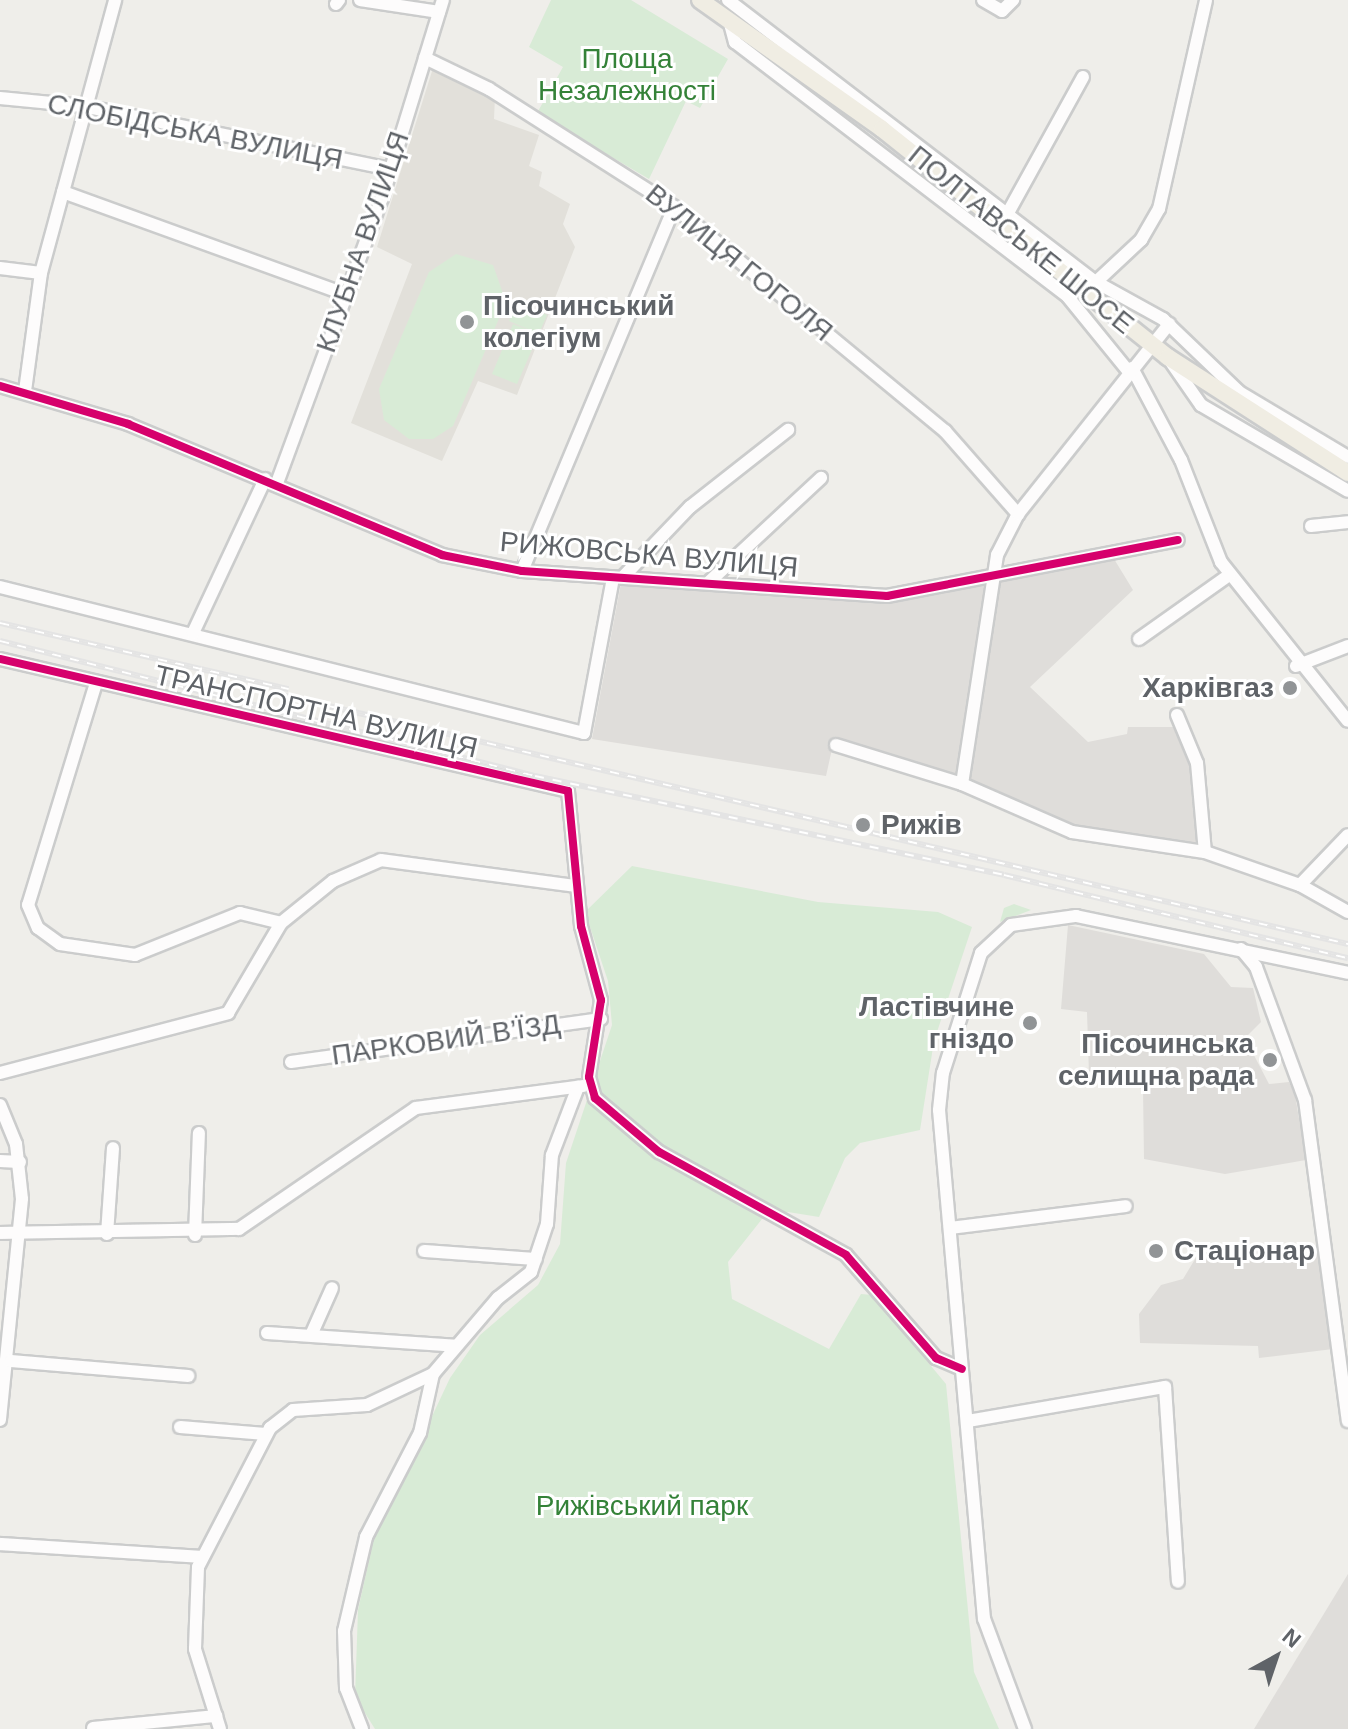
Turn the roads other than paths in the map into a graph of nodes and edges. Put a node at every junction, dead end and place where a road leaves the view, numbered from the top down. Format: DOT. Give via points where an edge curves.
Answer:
graph roads {
  1 [pos="115,0"];
  2 [pos="360,0"];
  3 [pos="700,0"];
  4 [pos="728,0"];
  5 [pos="983,0"];
  6 [pos="1013,0"];
  7 [pos="1206,0"];
  8 [pos="441,6"];
  9 [pos="729,20"];
  10 [pos="425,58"];
  11 [pos="1083,77"];
  12 [pos="0,98"];
  13 [pos="83,106"];
  14 [pos="390,169"];
  15 [pos="63,192"];
  16 [pos="674,207"];
  17 [pos="1009,211"];
  18 [pos="0,268"];
  19 [pos="41,273"];
  20 [pos="1096,282"];
  21 [pos="347,295"];
  22 [pos="1169,324"];
  23 [pos="1152,345"];
  24 [pos="1168,357"];
  25 [pos="1131,370"];
  26 [pos="0,386"];
  27 [pos="25,391"];
  28 [pos="788,430"];
  29 [pos="1348,457"];
  30 [pos="1348,473"];
  31 [pos="821,478"];
  32 [pos="271,481"];
  33 [pos="1348,491"];
  34 [pos="1018,514"];
  35 [pos="1348,522"];
  36 [pos="1311,526"];
  37 [pos="1178,540"];
  38 [pos="522,571"];
  39 [pos="1229,575"];
  40 [pos="996,576"];
  41 [pos="618,577"];
  42 [pos="709,582"];
  43 [pos="0,587"];
  44 [pos="193,633"];
  45 [pos="1139,639"];
  46 [pos="1348,646"];
  47 [pos="0,659"];
  48 [pos="1296,666"];
  49 [pos="96,683"];
  50 [pos="1177,715"];
  51 [pos="1348,721"];
  52 [pos="836,745"];
  53 [pos="962,784"];
  54 [pos="1348,835"];
  55 [pos="1205,852"];
  56 [pos="1300,885"];
  57 [pos="576,886"];
  58 [pos="1348,912"];
  59 [pos="281,923"];
  60 [pos="1238,947"];
  61 [pos="1348,973"];
  62 [pos="601,1019"];
  63 [pos="291,1062"];
  64 [pos="0,1073"];
  65 [pos="584,1086"];
  66 [pos="0,1105"];
  67 [pos="199,1133"];
  68 [pos="113,1148"];
  69 [pos="0,1161"];
  70 [pos="20,1162"];
  71 [pos="1126,1206"];
  72 [pos="950,1228"];
  73 [pos="0,1233"];
  74 [pos="21,1233"];
  75 [pos="107,1234"];
  76 [pos="195,1235"];
  77 [pos="424,1251"];
  78 [pos="536,1259"];
  79 [pos="332,1288"];
  80 [pos="0,1315"];
  81 [pos="14,1316"];
  82 [pos="267,1333"];
  83 [pos="312,1333"];
  84 [pos="456,1346"];
  85 [pos="11,1361"];
  86 [pos="962,1369"];
  87 [pos="433,1374"];
  88 [pos="188,1376"];
  89 [pos="0,1420"];
  90 [pos="968,1421"];
  91 [pos="1348,1421"];
  92 [pos="180,1427"];
  93 [pos="266,1434"];
  94 [pos="0,1544"];
  95 [pos="201,1557"];
  96 [pos="1178,1582"];
  97 [pos="216,1716"];
  98 [pos="93,1728"];
  99 [pos="220,1729"];
  100 [pos="362,1729"];
  101 [pos="1025,1729"];
  1 -- 13 [label="street"];
  2 -- 8 [label="street"];
  3 -- 9 [label="highway, ПОЛТАВСЬКЕ ШОСЕ"];
  4 -- 17 [label="street"];
  5 -- 6 [label="street" via="1002,11"];
  7 -- 20 [label="street" via="1159,209 1141,240"];
  8 -- 10 [label="street, КЛУБНА ВУЛИЦЯ"];
  9 -- 23 [label="highway, ПОЛТАВСЬКЕ ШОСЕ" via="882,129"];
  9 -- 25 [label="street" via="735,42 1068,297"];
  10 -- 14 [label="street, КЛУБНА ВУЛИЦЯ"];
  10 -- 16 [label="street, ВУЛИЦЯ ГОГОЛЯ" via="489,89"];
  11 -- 17 [label="street"];
  12 -- 13 [label="street, СЛОБІДСЬКА ВУЛИЦЯ"];
  13 -- 14 [label="street, СЛОБІДСЬКА ВУЛИЦЯ"];
  13 -- 15 [label="street"];
  14 -- 21 [label="street, КЛУБНА ВУЛИЦЯ"];
  15 -- 19 [label="street"];
  15 -- 21 [label="street"];
  16 -- 34 [label="street, ВУЛИЦЯ ГОГОЛЯ" via="945,431"];
  16 -- 38 [label="street"];
  17 -- 20 [label="street"];
  18 -- 19 [label="street"];
  19 -- 27 [label="street"];
  20 -- 22 [label="street"];
  21 -- 32 [label="street, КЛУБНА ВУЛИЦЯ"];
  22 -- 23 [label="street"];
  22 -- 29 [label="street" via="1239,392"];
  23 -- 24 [label="highway, ПОЛТАВСЬКЕ ШОСЕ"];
  23 -- 25 [label="street"];
  24 -- 30 [label="highway, ПОЛТАВСЬКЕ ШОСЕ"];
  24 -- 33 [label="street" via="1201,405"];
  25 -- 34 [label="street"];
  25 -- 39 [label="street"];
  26 -- 27 [label="street, РИЖОВСЬКА ВУЛИЦЯ"];
  27 -- 32 [label="street, РИЖОВСЬКА ВУЛИЦЯ"];
  28 -- 41 [label="street" via="690,507"];
  31 -- 42 [label="street, РИЖОВСЬКА ВУЛИЦЯ"];
  32 -- 38 [label="street, РИЖОВСЬКА ВУЛИЦЯ" via="442,555"];
  32 -- 44 [label="street, КЛУБНА ВУЛИЦЯ"];
  34 -- 40 [label="street" via="997,555"];
  35 -- 36 [label="street"];
  37 -- 40 [label="street, РИЖОВСЬКА ВУЛИЦЯ"];
  38 -- 41 [label="street, РИЖОВСЬКА ВУЛИЦЯ"];
  39 -- 45 [label="street"];
  39 -- 48 [label="street"];
  40 -- 42 [label="street, РИЖОВСЬКА ВУЛИЦЯ" via="887,596"];
  40 -- 53 [label="street"];
  41 -- 42 [label="street, РИЖОВСЬКА ВУЛИЦЯ"];
  41 -- 44 [label="street, ТРАНСПОРТНА ВУЛИЦЯ" via="584,733"];
  43 -- 44 [label="street, ТРАНСПОРТНА ВУЛИЦЯ"];
  46 -- 48 [label="street"];
  47 -- 49 [label="street, ТРАНСПОРТНА ВУЛИЦЯ"];
  48 -- 51 [label="street"];
  49 -- 57 [label="street, ТРАНСПОРТНА ВУЛИЦЯ" via="561,787 572,799"];
  49 -- 59 [label="street" via="28,905 43,935 135,955 240,913"];
  50 -- 55 [label="street" via="1197,763"];
  52 -- 53 [label="street"];
  53 -- 55 [label="street" via="1056,828"];
  54 -- 56 [label="street"];
  55 -- 56 [label="street"];
  56 -- 58 [label="street"];
  57 -- 59 [label="street" via="393,858 333,881"];
  57 -- 62 [label="street"];
  59 -- 64 [label="street" via="228,1013"];
  60 -- 61 [label="street"];
  60 -- 72 [label="street" via="1060,916 1018,923 987,941 939,1092"];
  60 -- 91 [label="street" via="1256,967 1305,1100"];
  62 -- 63 [label="street, ПАРКОВИЙ В’ЇЗД"];
  62 -- 65 [label="street"];
  65 -- 76 [label="street" via="416,1108 270,1215 239,1229"];
  65 -- 78 [label="street" via="552,1155"];
  65 -- 86 [label="street" via="659,1152 846,1255 936,1358"];
  66 -- 70 [label="street"];
  67 -- 76 [label="street"];
  68 -- 75 [label="street"];
  69 -- 70 [label="street"];
  70 -- 74 [label="street"];
  71 -- 72 [label="street"];
  72 -- 86 [label="street"];
  73 -- 74 [label="street"];
  74 -- 75 [label="street"];
  74 -- 81 [label="street"];
  75 -- 76 [label="street"];
  77 -- 78 [label="street"];
  78 -- 84 [label="street"];
  79 -- 83 [label="street"];
  80 -- 81 [label="street"];
  81 -- 85 [label="street"];
  82 -- 83 [label="street"];
  83 -- 84 [label="street"];
  84 -- 87 [label="street"];
  85 -- 88 [label="street"];
  85 -- 89 [label="street"];
  86 -- 90 [label="street"];
  87 -- 93 [label="street" via="367,1405 293,1410"];
  87 -- 100 [label="street" via="420,1433 366,1537 348,1608 346,1688"];
  90 -- 96 [label="street" via="1165,1387"];
  90 -- 101 [label="street" via="984,1619"];
  92 -- 93 [label="street"];
  93 -- 95 [label="street"];
  94 -- 95 [label="street"];
  95 -- 97 [label="street" via="195,1649"];
  97 -- 98 [label="street"];
  97 -- 99 [label="street"];
}
